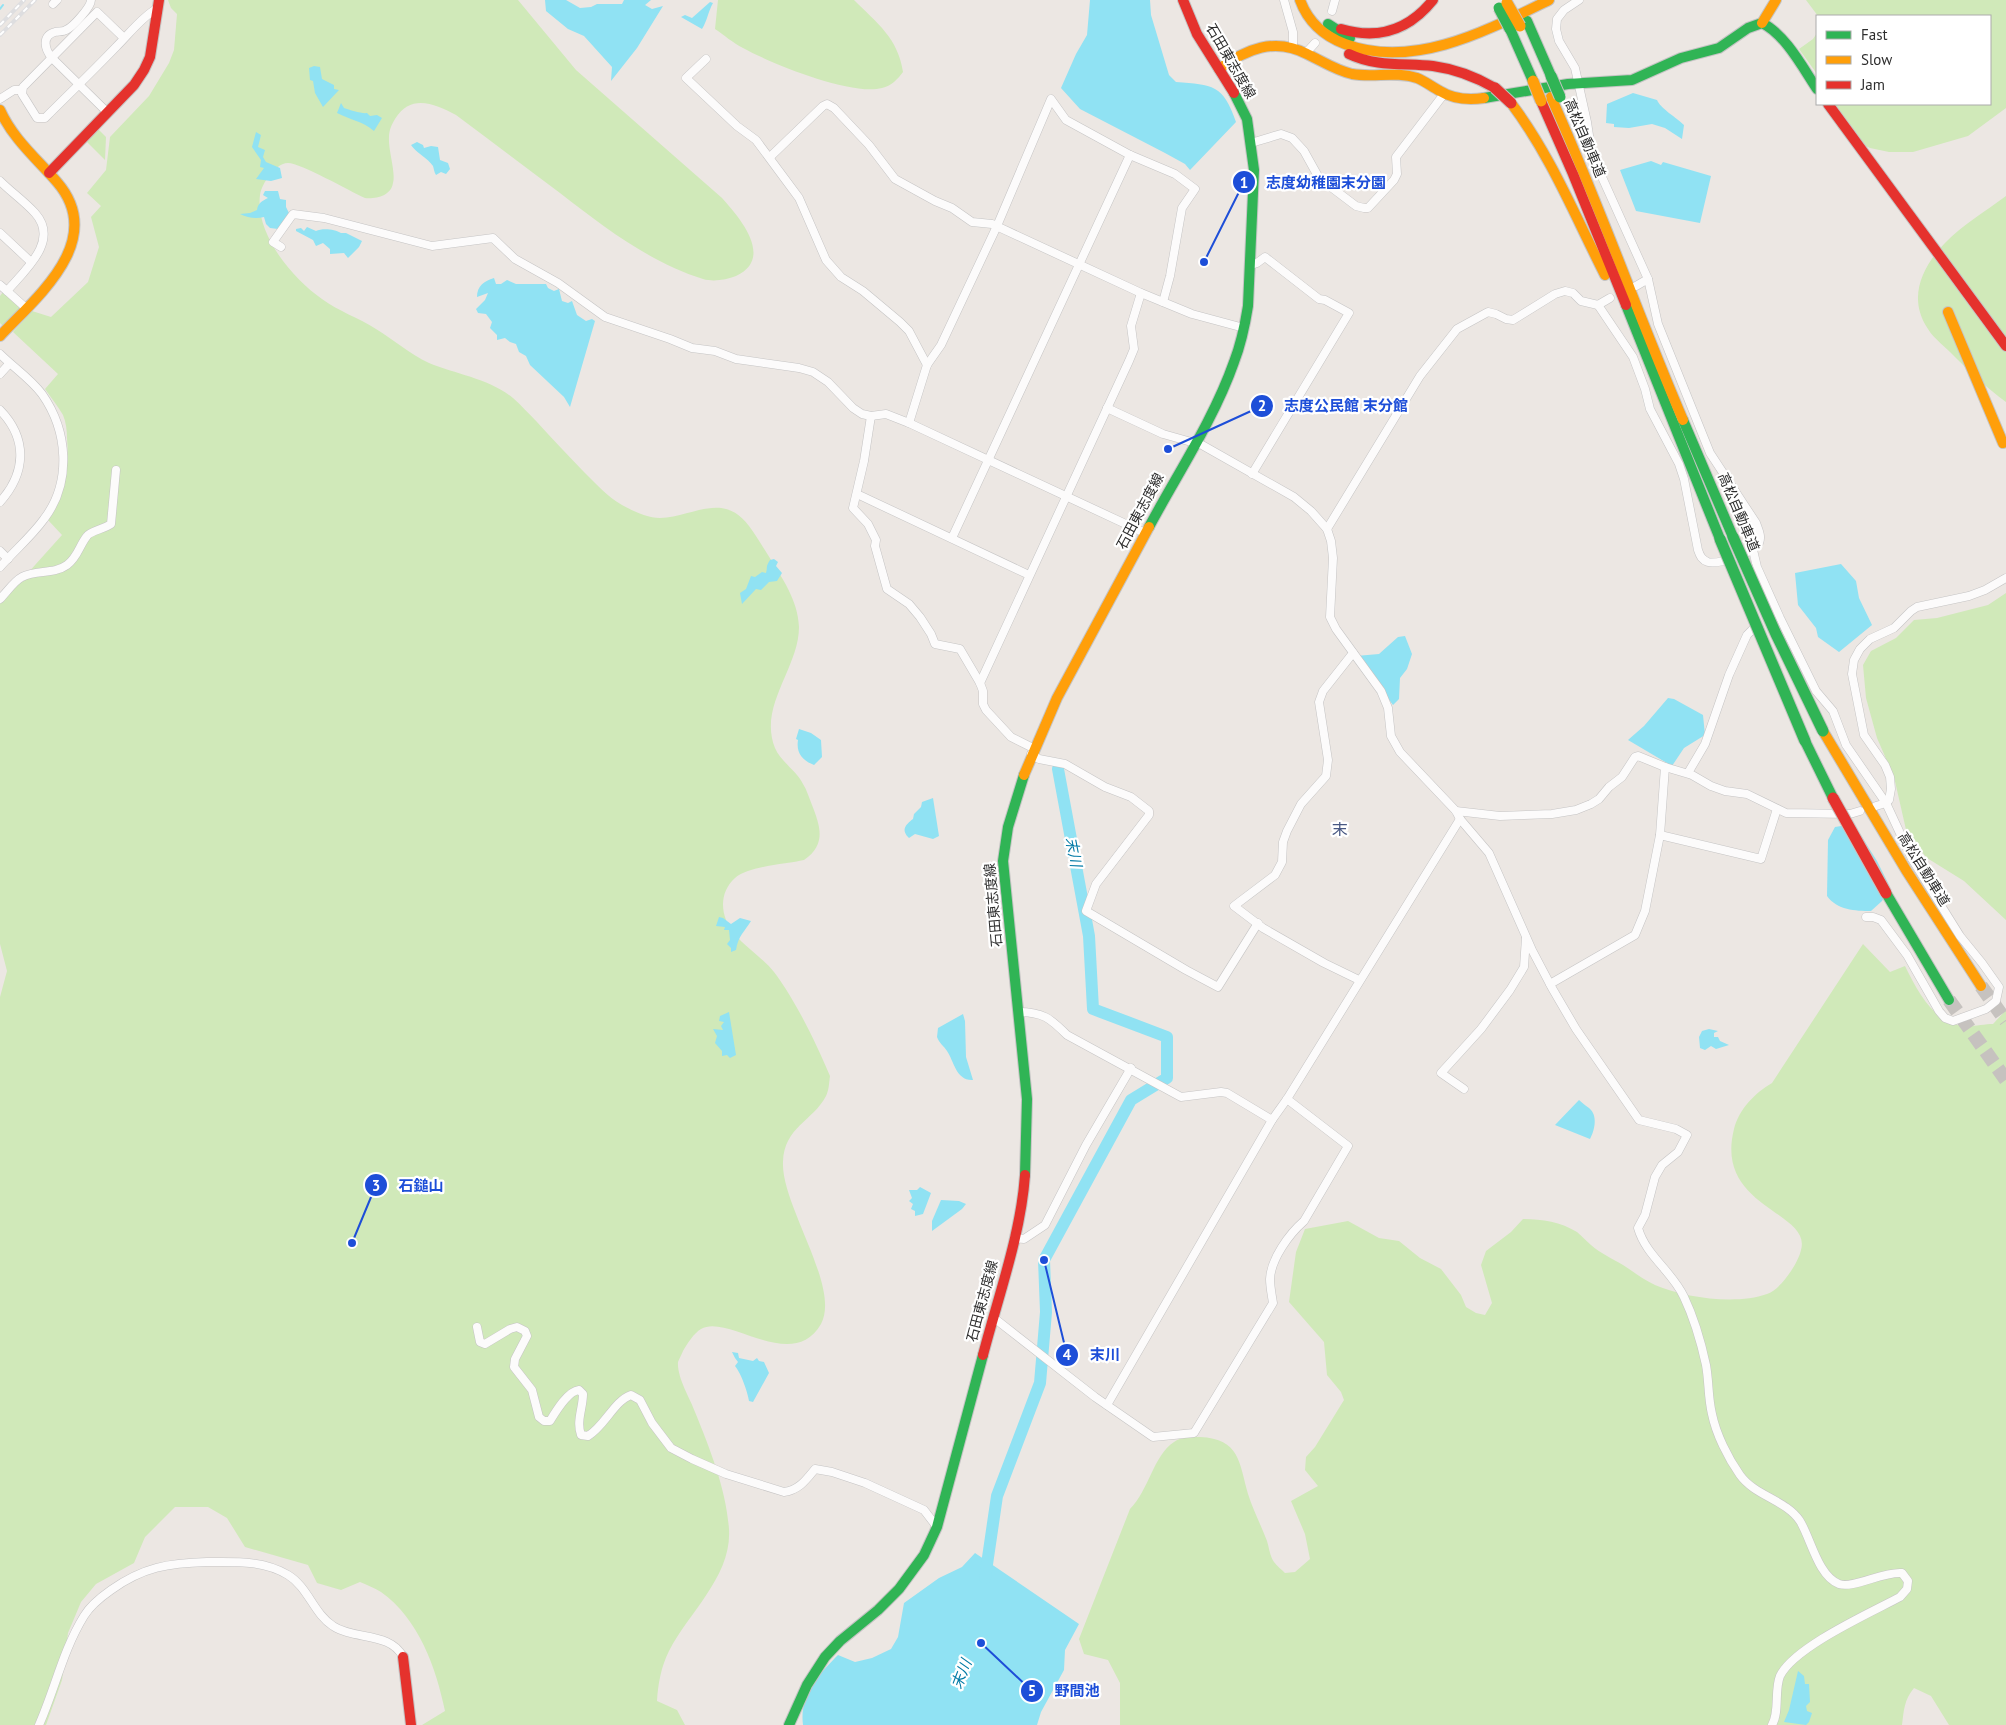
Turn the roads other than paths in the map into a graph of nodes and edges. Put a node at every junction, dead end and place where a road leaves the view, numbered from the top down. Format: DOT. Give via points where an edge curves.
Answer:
graph roads {
  1 [pos="91,0"];
  2 [pos="1184,0"];
  3 [pos="1284,0"];
  4 [pos="1300,0"];
  5 [pos="1308,0"];
  6 [pos="1335,0"];
  7 [pos="1433,0"];
  8 [pos="1535,0"];
  9 [pos="1549,0"];
  10 [pos="1579,0"];
  11 [pos="1776,0"];
  12 [pos="1505,2"];
  13 [pos="157,5"];
  14 [pos="1332,11"];
  15 [pos="1762,23"];
  16 [pos="1519,25"];
  17 [pos="1326,30"];
  18 [pos="124,38"];
  19 [pos="1315,43"];
  20 [pos="1293,48"];
  21 [pos="1306,54"];
  22 [pos="52,58"];
  23 [pos="706,59"];
  24 [pos="1219,69"];
  25 [pos="1542,78"];
  26 [pos="1578,82"];
  27 [pos="79,85"];
  28 [pos="1816,88"];
  29 [pos="21,90"];
  30 [pos="1444,94"];
  31 [pos="3,97"];
  32 [pos="1551,98"];
  33 [pos="1829,105"];
  34 [pos="0,110"];
  35 [pos="107,112"];
  36 [pos="1250,143"];
  37 [pos="1130,154"];
  38 [pos="770,157"];
  39 [pos="49,172"];
  40 [pos="0,182"];
  41 [pos="997,226"];
  42 [pos="0,233"];
  43 [pos="1599,240"];
  44 [pos="281,247"];
  45 [pos="31,262"];
  46 [pos="1079,264"];
  47 [pos="1251,265"];
  48 [pos="1613,272"];
  49 [pos="1648,279"];
  50 [pos="0,285"];
  51 [pos="1636,286"];
  52 [pos="7,291"];
  53 [pos="1140,293"];
  54 [pos="1610,298"];
  55 [pos="1163,302"];
  56 [pos="1598,305"];
  57 [pos="26,308"];
  58 [pos="1948,312"];
  59 [pos="1244,328"];
  60 [pos="0,336"];
  61 [pos="2006,346"];
  62 [pos="0,354"];
  63 [pos="10,364"];
  64 [pos="927,365"];
  65 [pos="0,374"];
  66 [pos="1108,408"];
  67 [pos="0,410"];
  68 [pos="871,416"];
  69 [pos="910,423"];
  70 [pos="2006,442"];
  71 [pos="1194,443"];
  72 [pos="988,460"];
  73 [pos="116,470"];
  74 [pos="1252,474"];
  75 [pos="857,494"];
  76 [pos="1066,496"];
  77 [pos="0,502"];
  78 [pos="1327,529"];
  79 [pos="1145,533"];
  80 [pos="952,538"];
  81 [pos="1753,550"];
  82 [pos="0,551"];
  83 [pos="8,559"];
  84 [pos="0,568"];
  85 [pos="1029,575"];
  86 [pos="2006,578"];
  87 [pos="0,599"];
  88 [pos="1780,618"];
  89 [pos="1353,653"];
  90 [pos="980,683"];
  91 [pos="1032,751"];
  92 [pos="1665,767"];
  93 [pos="1688,773"];
  94 [pos="1664,788"];
  95 [pos="1672,790"];
  96 [pos="1886,804"];
  97 [pos="1876,806"];
  98 [pos="1777,809"];
  99 [pos="1456,811"];
  100 [pos="1860,811"];
  101 [pos="1460,819"];
  102 [pos="1660,835"];
  103 [pos="1866,917"];
  104 [pos="1258,923"];
  105 [pos="1526,934"];
  106 [pos="1359,980"];
  107 [pos="1550,984"];
  108 [pos="1981,986"];
  109 [pos="1948,1000"];
  110 [pos="1018,1012"];
  111 [pos="1131,1068"];
  112 [pos="1464,1088"];
  113 [pos="1287,1099"];
  114 [pos="1272,1120"];
  115 [pos="1014,1238"];
  116 [pos="994,1318"];
  117 [pos="476,1327"];
  118 [pos="1107,1405"];
  119 [pos="937,1527"];
  120 [pos="404,1657"];
  121 [pos="39,1725"];
  122 [pos="411,1725"];
  123 [pos="789,1725"];
  124 [pos="1772,1725"];
  1 -- 22 [label="street" via="90,6 68,30 53,32 49,36 45,45"];
  2 -- 24 [label="main road, 石田東志度線" via="1197,34"];
  3 -- 20 [label="street" via="1293,32"];
  4 -- 17 [label="main road" via="1312,22"];
  5 -- 17 [label="main road"];
  6 -- 14 [label="street"];
  7 -- 17 [label="main road" via="1410,24 1389,33"];
  8 -- 17 [label="main road" via="1456,34 1400,45 1371,45"];
  9 -- 17 [label="main road" via="1472,36 1411,50 1380,52 1345,46"];
  10 -- 26 [label="street" via="1564,10 1557,20 1556,29 1559,41 1575,68"];
  11 -- 15 [label="main road"];
  12 -- 16 [label="main road"];
  12 -- 16 [label="main road, bridge"];
  13 -- 18 [label="street"];
  13 -- 35 [label="main road" via="147,65 134,85"];
  15 -- 26 [label="main road" via="1752,25 1722,47 1680,58 1641,78 1625,83"];
  15 -- 28 [label="main road" via="1780,36"];
  16 -- 25 [label="main road"];
  16 -- 25 [label="main road, 高松自動車道"];
  17 -- 43 [label="main road, bridge" via="1338,47 1353,56 1372,62 1453,70 1473,75 1495,88 1530,125 1555,172"];
  18 -- 22 [label="street" via="97,12"];
  18 -- 27 [label="street"];
  19 -- 21 [label="street"];
  20 -- 21 [label="main road"];
  20 -- 24 [label="main road" via="1261,45"];
  21 -- 30 [label="main road" via="1342,72 1361,76 1415,77"];
  22 -- 27 [label="street"];
  22 -- 29 [label="street"];
  23 -- 38 [label="street" via="686,78 756,140"];
  24 -- 36 [label="main road, 石田東志度線" via="1247,120"];
  25 -- 32 [label="main road, 高松自動車道, bridge"];
  25 -- 32 [label="main road, bridge"];
  26 -- 30 [label="main road" via="1476,99"];
  26 -- 49 [label="street" via="1592,155"];
  27 -- 29 [label="street" via="45,118 37,118"];
  27 -- 35 [label="street"];
  29 -- 31 [label="street" via="14,90"];
  30 -- 36 [label="street" via="1396,157 1394,180 1368,208 1356,206 1319,178 1304,151 1292,138 1281,134"];
  32 -- 43 [label="main road, 高松自動車道"];
  32 -- 43 [label="main road, 高松自動車道" via="1582,165"];
  33 -- 61 [label="main road"];
  34 -- 39 [label="main road" via="12,132"];
  35 -- 39 [label="main road"];
  36 -- 47 [label="main road, 石田東志度線" via="1254,170"];
  37 -- 41 [label="street" via="1066,120 1051,99"];
  37 -- 46 [label="street"];
  37 -- 55 [label="street" via="1175,174 1194,189 1182,208"];
  38 -- 41 [label="street" via="827,104 869,145 895,179 972,222"];
  38 -- 64 [label="street" via="798,198 826,260 841,277 900,322"];
  39 -- 57 [label="main road" via="72,205 75,238 62,267"];
  40 -- 45 [label="street" via="36,214 43,226 42,247"];
  41 -- 46 [label="street"];
  41 -- 64 [label="street" via="941,344"];
  42 -- 45 [label="street"];
  43 -- 48 [label="main road"];
  43 -- 48 [label="main road, 高松自動車道"];
  44 -- 68 [label="street" via="273,242 293,214 324,218 432,246 493,238 515,259 558,283 605,318 692,348 813,372 828,382 853,408"];
  45 -- 52 [label="street"];
  46 -- 53 [label="street"];
  46 -- 72 [label="street"];
  47 -- 59 [label="main road, 石田東志度線"];
  47 -- 74 [label="street" via="1265,257 1320,300 1349,313"];
  48 -- 108 [label="main road, 高松自動車道, bridge" via="1662,371 1776,634 1823,731 1906,870"];
  48 -- 109 [label="main road, 高松自動車道, bridge" via="1651,372 1805,740 1832,798"];
  49 -- 51 [label="street"];
  49 -- 81 [label="street" via="1658,324 1710,453 1760,532 1759,542"];
  50 -- 52 [label="street"];
  52 -- 57 [label="street"];
  53 -- 55 [label="street"];
  53 -- 66 [label="street" via="1131,326 1134,349"];
  54 -- 56 [label="street"];
  55 -- 59 [label="street" via="1192,314"];
  56 -- 78 [label="street" via="1581,301 1573,293 1565,291 1513,320 1488,312 1456,329 1420,376"];
  56 -- 81 [label="street" via="1633,357 1650,409 1678,464 1702,559 1718,562"];
  57 -- 60 [label="main road"];
  58 -- 70 [label="main road" via="2003,443"];
  59 -- 71 [label="main road, 石田東志度線" via="1219,400"];
  62 -- 63 [label="street"];
  63 -- 65 [label="street"];
  63 -- 83 [label="street" via="41,392 54,413 64,462 53,504 45,518"];
  64 -- 69 [label="street"];
  66 -- 71 [label="street" via="1163,434"];
  66 -- 76 [label="street"];
  67 -- 77 [label="street" via="8,418 21,451 14,485"];
  68 -- 69 [label="street" via="886,414"];
  68 -- 75 [label="street"];
  69 -- 72 [label="street"];
  71 -- 74 [label="street"];
  71 -- 79 [label="main road, 石田東志度線"];
  72 -- 76 [label="street"];
  72 -- 80 [label="street"];
  73 -- 87 [label="street" via="111,524 86,536 76,556 66,566 48,573 21,577"];
  74 -- 78 [label="street" via="1294,496"];
  75 -- 80 [label="street"];
  75 -- 90 [label="street" via="853,508 868,524 876,540 887,589 909,604 935,644 960,649"];
  76 -- 79 [label="street"];
  76 -- 85 [label="street"];
  78 -- 89 [label="street" via="1333,558 1330,617"];
  79 -- 91 [label="main road, 石田東志度線" via="1043,722"];
  80 -- 85 [label="street"];
  81 -- 88 [label="street"];
  82 -- 83 [label="street"];
  83 -- 84 [label="street"];
  85 -- 90 [label="street"];
  86 -- 96 [label="street" via="1969,596 1917,607 1894,628 1870,639 1854,660 1852,674 1864,735 1890,776 1891,789"];
  88 -- 93 [label="street" via="1752,630 1748,636 1729,675 1704,744"];
  88 -- 96 [label="street" via="1816,691 1833,711 1846,745"];
  89 -- 99 [label="street" via="1384,696 1391,736 1400,752"];
  89 -- 104 [label="street" via="1323,691 1320,702 1328,760 1326,776 1301,804 1287,831 1282,862 1274,875 1234,906"];
  90 -- 91 [label="street" via="986,710 1011,736"];
  91 -- 104 [label="street" via="1039,759 1065,764 1105,787 1131,797 1149,811 1096,884 1086,911 1218,987"];
  91 -- 110 [label="main road, 石田東志度線" via="1011,811 1003,861"];
  92 -- 93 [label="street"];
  92 -- 94 [label="street"];
  92 -- 99 [label="street" via="1635,757 1622,777 1599,799 1570,811 1500,816"];
  93 -- 98 [label="street" via="1710,786 1747,794"];
  94 -- 95 [label="street"];
  94 -- 102 [label="street"];
  96 -- 97 [label="street"];
  96 -- 103 [label="street" via="1912,859 1960,936 1999,987 1996,1001 1986,1009 1953,1021 1945,1018 1907,955 1881,920"];
  98 -- 100 [label="street" via="1797,814 1850,814"];
  98 -- 102 [label="street" via="1761,859"];
  99 -- 101 [label="street"];
  101 -- 105 [label="street" via="1488,853"];
  101 -- 106 [label="street"];
  102 -- 107 [label="street" via="1645,911 1635,935"];
  104 -- 106 [label="street"];
  105 -- 107 [label="street"];
  105 -- 112 [label="street" via="1524,967 1481,1028 1441,1073"];
  106 -- 113 [label="street"];
  107 -- 124 [label="street" via="1639,1120 1687,1135 1678,1152 1662,1165 1655,1177 1645,1215 1638,1228 1642,1240 1684,1297 1706,1366 1712,1415 1740,1476 1798,1519 1822,1568 1840,1584 1852,1584 1894,1572 1902,1573 1908,1582 1900,1597 1828,1636 1788,1663 1780,1678"];
  110 -- 111 [label="street" via="1035,1012 1054,1021 1067,1035"];
  110 -- 115 [label="main road, 石田東志度線" via="1028,1132 1024,1191"];
  111 -- 114 [label="street" via="1181,1097 1227,1093"];
  111 -- 115 [label="street" via="1086,1144 1045,1225 1024,1239"];
  113 -- 114 [label="street"];
  113 -- 118 [label="street" via="1348,1146 1304,1221 1294,1229 1274,1262 1270,1281 1273,1303 1194,1433 1152,1437"];
  114 -- 118 [label="street"];
  115 -- 116 [label="main road, 石田東志度線"];
  116 -- 118 [label="street"];
  116 -- 119 [label="main road, 石田東志度線"];
  117 -- 119 [label="street" via="480,1342 485,1344 510,1329 517,1327 525,1331 527,1336 514,1367 532,1390 539,1417 544,1421 550,1421 569,1395 579,1390 583,1400 579,1429 581,1435 588,1436 624,1397 631,1395 640,1400 671,1448 692,1460 784,1492 802,1485 815,1469 832,1472 924,1510"];
  119 -- 123 [label="main road, 石田東志度線" via="918,1565 901,1588 832,1648 814,1671"];
  120 -- 121 [label="street" via="391,1643 333,1627 290,1576 273,1568 253,1563 178,1562 150,1568 128,1578 102,1596 85,1615 70,1644"];
  120 -- 122 [label="main road"];
}
